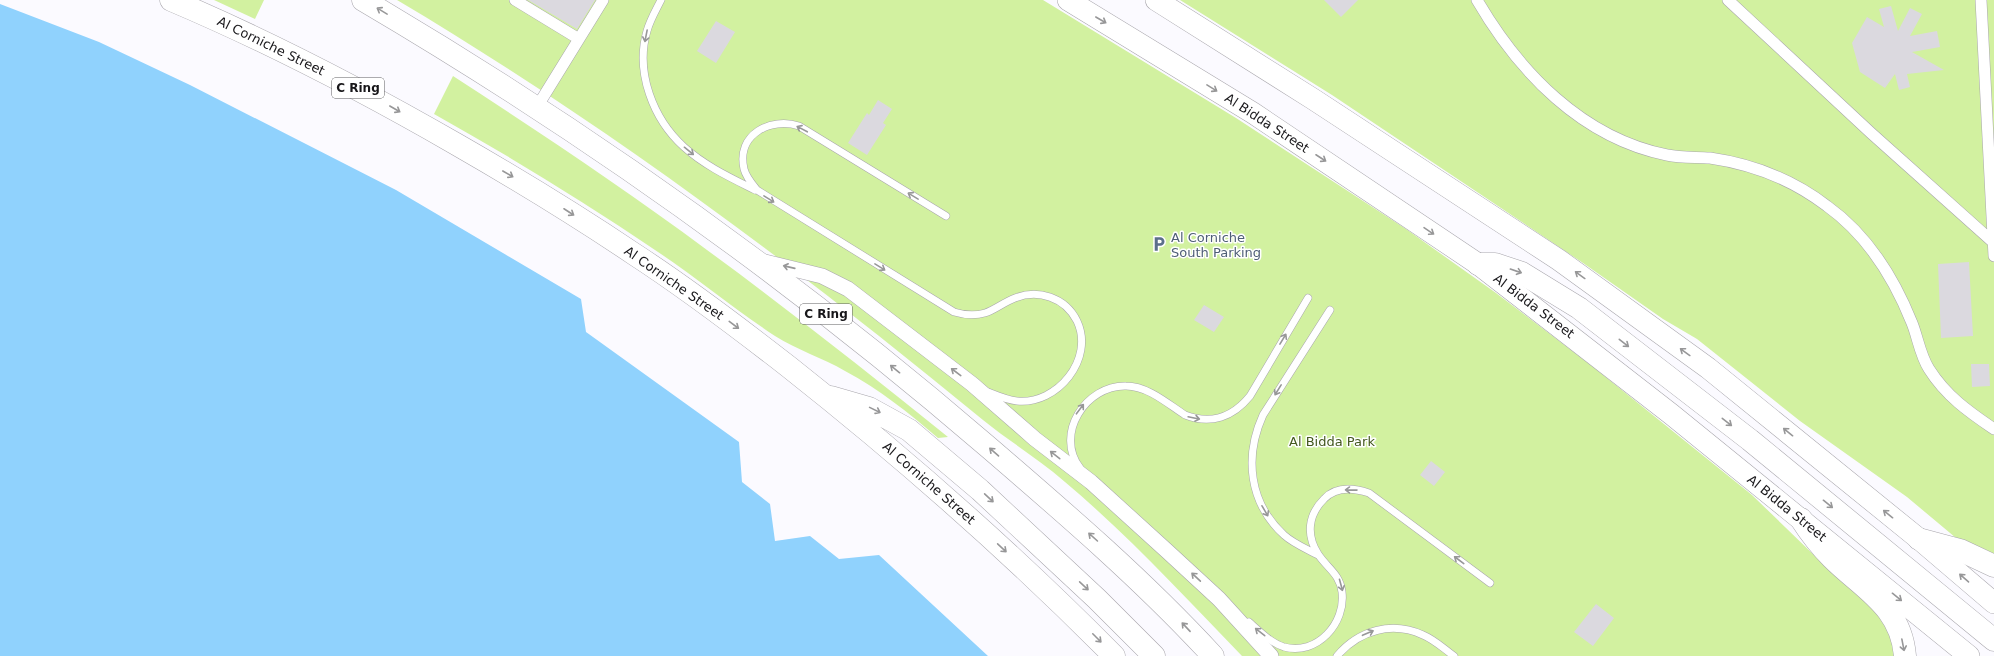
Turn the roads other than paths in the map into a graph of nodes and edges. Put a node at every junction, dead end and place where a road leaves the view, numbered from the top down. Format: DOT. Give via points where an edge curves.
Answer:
graph roads {
  1 [pos="172,0"];
  2 [pos="363,0"];
  3 [pos="515,0"];
  4 [pos="603,0"];
  5 [pos="661,0"];
  6 [pos="1068,0"];
  7 [pos="1156,0"];
  8 [pos="1477,0"];
  9 [pos="1728,0"];
  10 [pos="1981,0"];
  11 [pos="579,39"];
  12 [pos="537,107"];
  13 [pos="756,190"];
  14 [pos="946,216"];
  15 [pos="1994,242"];
  16 [pos="1994,256"];
  17 [pos="755,260"];
  18 [pos="1478,264"];
  19 [pos="1308,298"];
  20 [pos="1330,310"];
  21 [pos="972,384"];
  22 [pos="824,395"];
  23 [pos="1994,429"];
  24 [pos="1090,482"];
  25 [pos="1801,519"];
  26 [pos="1919,539"];
  27 [pos="1318,555"];
  28 [pos="1994,566"];
  29 [pos="1490,583"];
  30 [pos="1219,599"];
  31 [pos="1994,603"];
  32 [pos="1994,640"];
  33 [pos="1114,656"];
  34 [pos="1154,656"];
  35 [pos="1213,656"];
  36 [pos="1271,656"];
  37 [pos="1337,656"];
  38 [pos="1454,656"];
  39 [pos="1905,656"];
  40 [pos="1969,656"];
  1 -- 22 [label="main road, Al Corniche Street / C Ring, one-way" via="236,28 364,92 537,191 637,255 754,340"];
  12 -- 2 [label="main road, C Ring, one-way"];
  3 -- 11 [label="street"];
  4 -- 11 [label="street"];
  5 -- 13 [label="lane, one-way" via="647,30 644,53 646,82 659,116 675,138 696,157 717,171"];
  6 -- 18 [label="main road, Al Bidda Street, one-way" via="1253,114"];
  26 -- 7 [label="main road, one-way" via="1714,373 1560,260 1313,98"];
  8 -- 23 [label="street" via="1488,20 1521,63 1555,98 1590,125 1609,136 1649,151 1727,161 1767,172 1805,190 1840,216 1861,236 1889,276 1913,324 1922,355 1930,370 1958,403"];
  9 -- 15 [label="street" via="1871,133"];
  10 -- 15 [label="street"];
  11 -- 12 [label="street"];
  12 -- 17 [label="main road, C Ring" via="638,174"];
  14 -- 13 [label="lane, one-way" via="799,126 790,123 781,122 763,127 746,146 744,171"];
  13 -- 21 [label="lane, one-way" via="954,312 968,315 985,313 1014,298 1033,294 1056,299 1072,314 1081,334 1080,355 1076,367 1056,390 1045,397 1018,402 1002,398"];
  15 -- 16 [label="street"];
  21 -- 17 [label="street, one-way" via="848,290 822,276"];
  35 -- 17 [label="main road, C Ring, one-way" via="1129,570 1077,523 941,407"];
  18 -- 25 [label="main road, Al Bidda Street" via="1586,346"];
  18 -- 32 [label="main road, one-way" via="1495,264 1522,273 1579,308 1750,440"];
  24 -- 19 [label="lane, one-way" via="1076,464 1071,445 1076,415 1087,401 1105,390 1125,386 1146,390 1192,418 1216,420 1224,417 1241,407 1250,396"];
  20 -- 27 [label="lane, one-way" via="1263,415 1256,431 1251,461 1255,489 1268,516 1285,536"];
  24 -- 21 [label="street, one-way" via="1034,439"];
  22 -- 33 [label="main road, Al Corniche Street / C Ring, one-way" via="966,515"];
  22 -- 34 [label="main road, one-way" via="869,408 909,430 980,490"];
  30 -- 24 [label="street, one-way"];
  25 -- 39 [label="main road, one-way" via="1832,558 1872,592 1889,612 1899,628"];
  25 -- 40 [label="main road, Al Bidda Street, one-way"];
  26 -- 28 [label="main road" via="1960,550"];
  31 -- 26 [label="main road, one-way"];
  29 -- 27 [label="lane, one-way" via="1370,493 1357,490 1335,492 1316,507 1309,531"];
  27 -- 30 [label="lane, one-way" via="1339,578 1343,605 1335,627 1317,642 1294,649 1283,647"];
  30 -- 36 [label="street"];
  37 -- 38 [label="lane, one-way" via="1356,639 1386,627 1424,635"];
}
